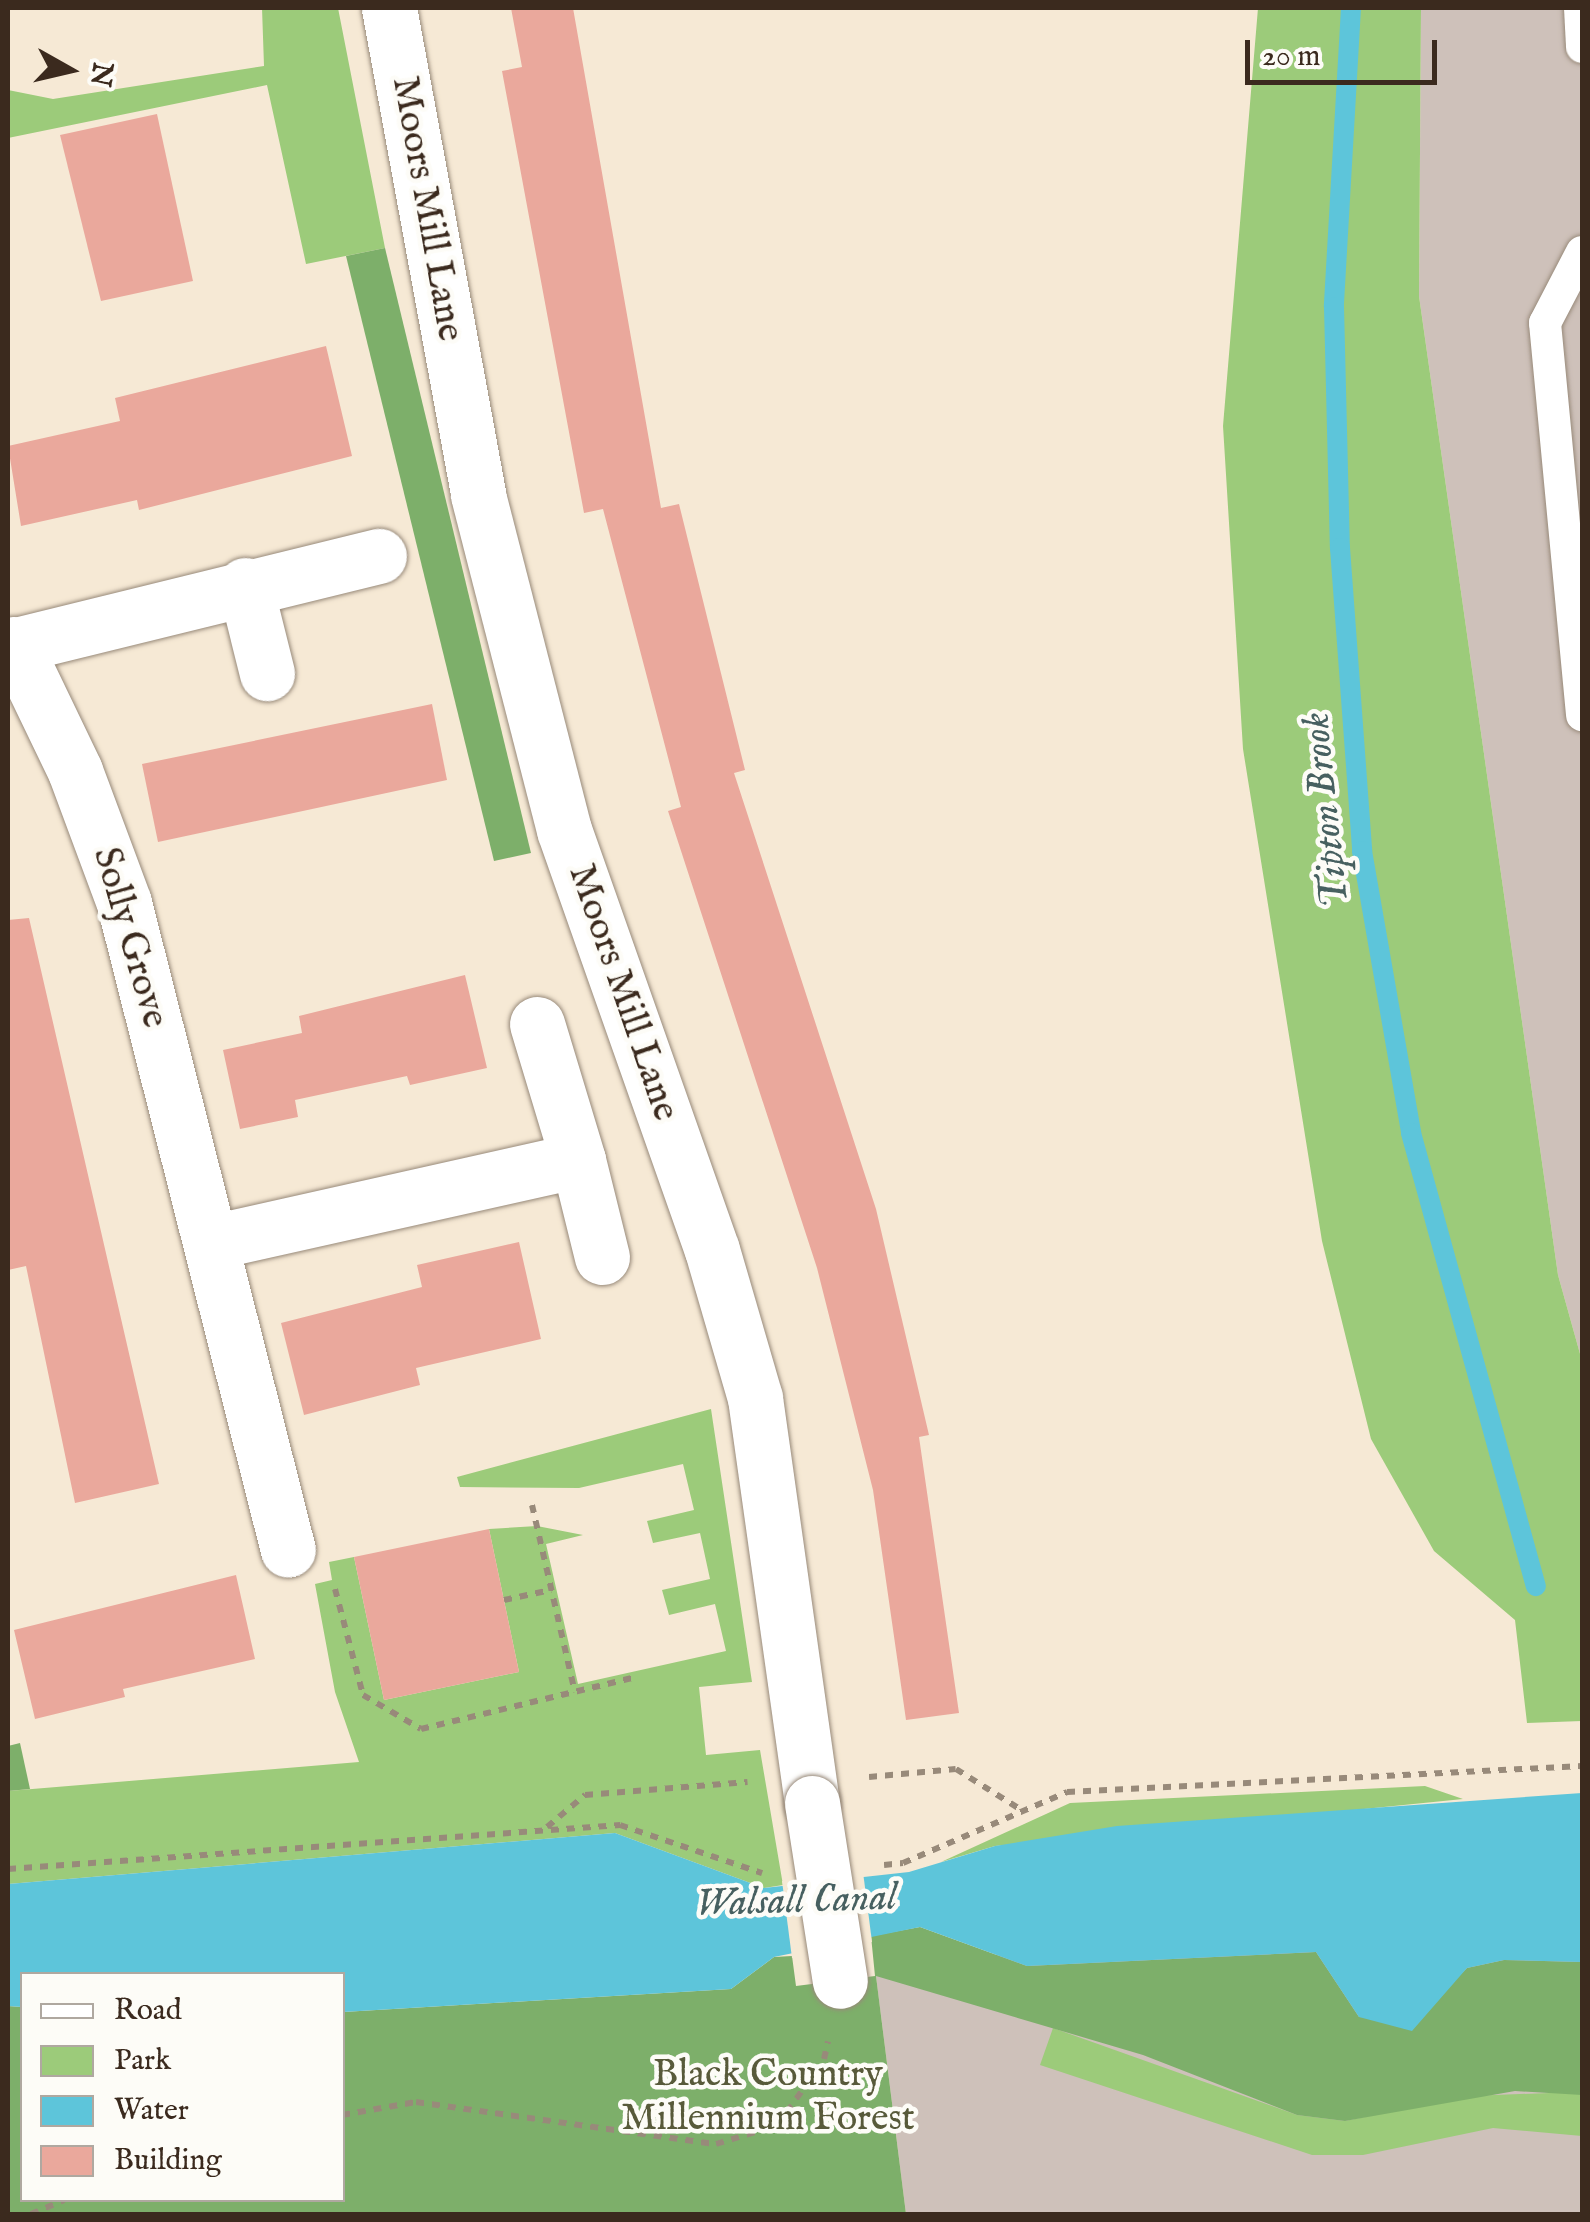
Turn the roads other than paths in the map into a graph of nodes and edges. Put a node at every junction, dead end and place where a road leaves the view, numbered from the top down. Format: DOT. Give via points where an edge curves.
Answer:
graph roads {
  1 [pos="390,8"];
  2 [pos="1580,8"];
  3 [pos="1582,47"];
  4 [pos="1582,252"];
  5 [pos="380,556"];
  6 [pos="245,585"];
  7 [pos="11,646"];
  8 [pos="267,673"];
  9 [pos="1582,715"];
  10 [pos="537,1024"];
  11 [pos="578,1160"];
  12 [pos="212,1242"];
  13 [pos="602,1257"];
  14 [pos="288,1550"];
  15 [pos="840,1980"];
  1 -- 15 [label="street, Moors Mill Lane, bridge" via="478,495 564,830 712,1250 755,1398"];
  2 -- 3 [label="lane"];
  4 -- 9 [label="lane" via="1545,323"];
  5 -- 6 [label="street"];
  6 -- 7 [label="street"];
  6 -- 8 [label="street"];
  7 -- 12 [label="street, Solly Grove" via="75,771 124,903"];
  10 -- 11 [label="street"];
  11 -- 12 [label="street"];
  11 -- 13 [label="street"];
  12 -- 14 [label="street, Solly Grove" via="252,1426"];
}
